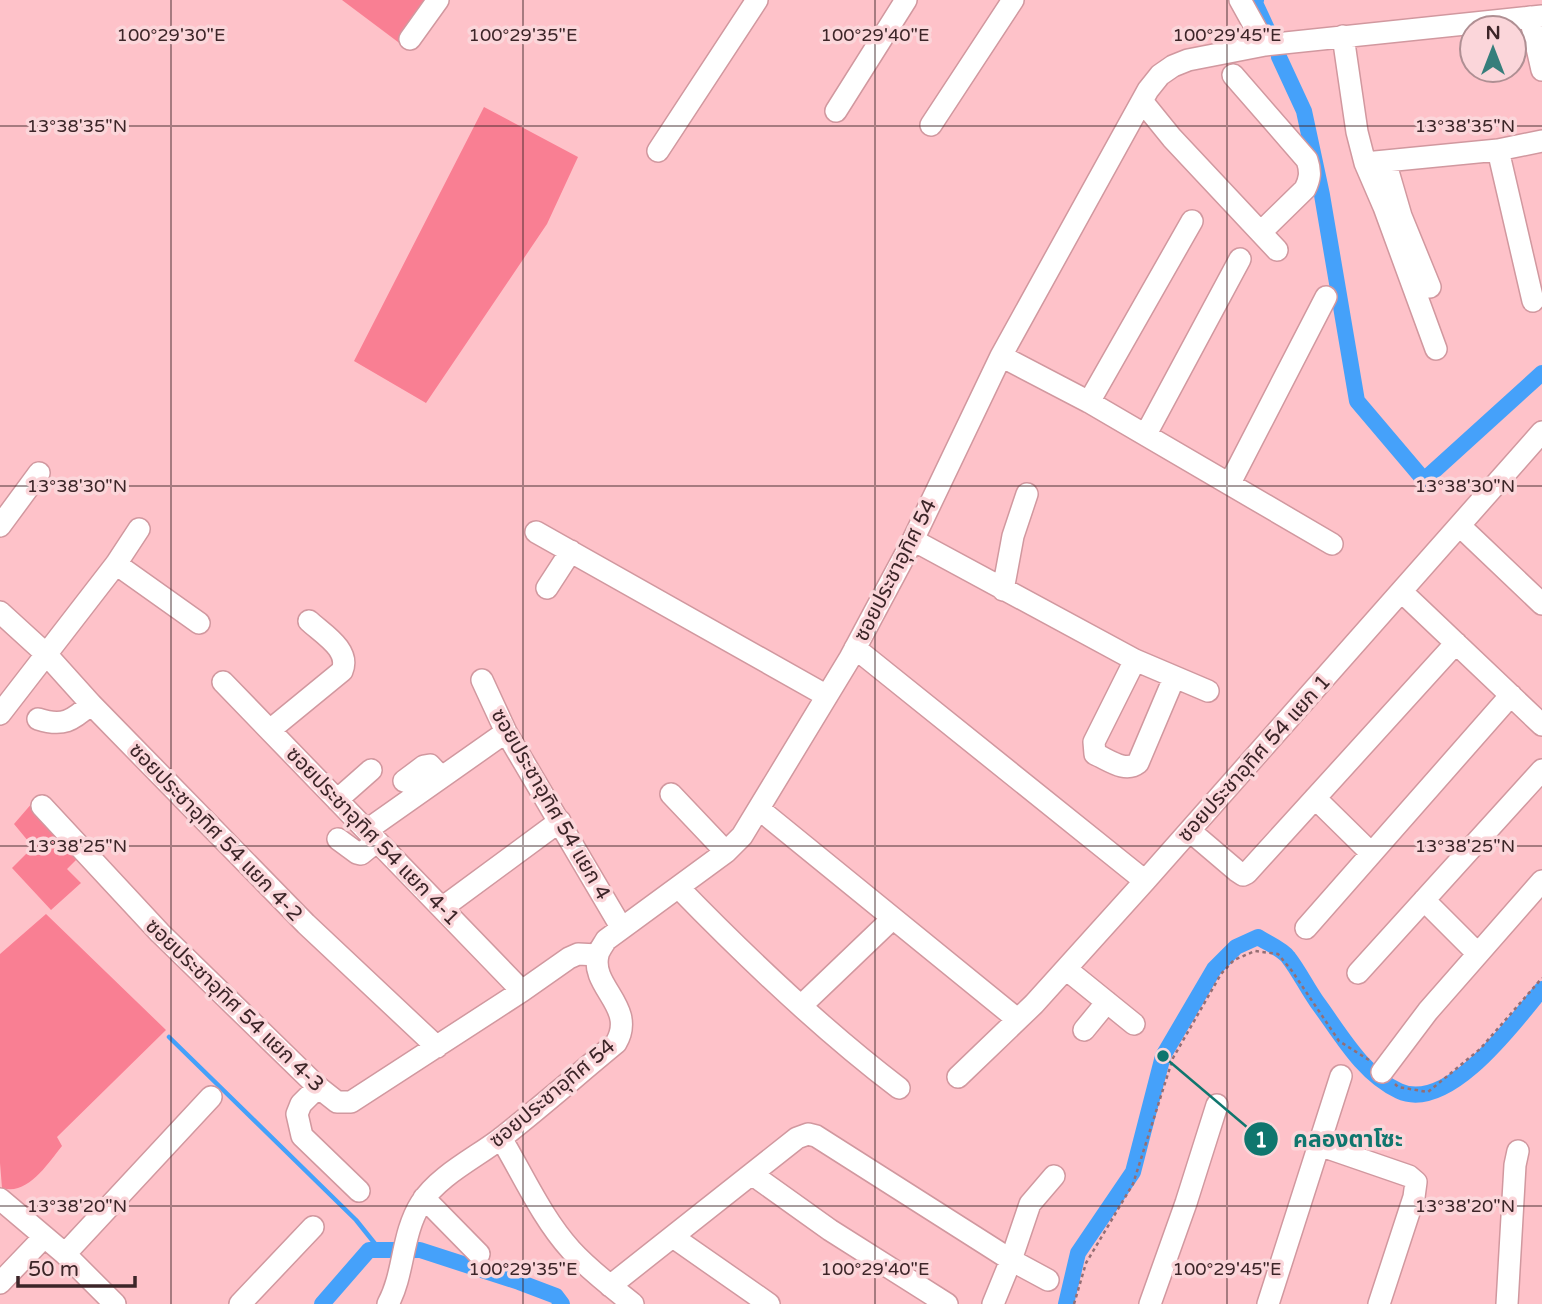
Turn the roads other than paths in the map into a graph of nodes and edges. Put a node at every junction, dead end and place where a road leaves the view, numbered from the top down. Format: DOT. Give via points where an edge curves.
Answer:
graph roads {
  1 [pos="438,0"];
  2 [pos="757,0"];
  3 [pos="906,0"];
  4 [pos="1013,0"];
  5 [pos="1240,0"];
  6 [pos="1536,17"];
  7 [pos="1343,36"];
  8 [pos="410,39"];
  9 [pos="1265,45"];
  10 [pos="1542,71"];
  11 [pos="1233,75"];
  12 [pos="1142,101"];
  13 [pos="836,111"];
  14 [pos="931,125"];
  15 [pos="1542,141"];
  16 [pos="1498,150"];
  17 [pos="659,151"];
  18 [pos="1375,162"];
  19 [pos="1192,221"];
  20 [pos="1261,232"];
  21 [pos="1277,250"];
  22 [pos="1240,259"];
  23 [pos="1430,287"];
  24 [pos="1326,297"];
  25 [pos="1533,301"];
  26 [pos="1436,349"];
  27 [pos="1001,356"];
  28 [pos="1089,402"];
  29 [pos="1542,432"];
  30 [pos="1146,434"];
  31 [pos="39,473"];
  32 [pos="1230,483"];
  33 [pos="1027,494"];
  34 [pos="0,526"];
  35 [pos="1460,526"];
  36 [pos="139,530"];
  37 [pos="536,532"];
  38 [pos="913,540"];
  39 [pos="1332,544"];
  40 [pos="570,551"];
  41 [pos="116,564"];
  42 [pos="547,588"];
  43 [pos="1003,590"];
  44 [pos="1402,592"];
  45 [pos="1542,604"];
  46 [pos="0,612"];
  47 [pos="309,621"];
  48 [pos="199,623"];
  49 [pos="1456,643"];
  50 [pos="855,648"];
  51 [pos="46,654"];
  52 [pos="1135,660"];
  53 [pos="1174,678"];
  54 [pos="482,680"];
  55 [pos="223,682"];
  56 [pos="1208,691"];
  57 [pos="1511,695"];
  58 [pos="827,696"];
  59 [pos="91,704"];
  60 [pos="0,715"];
  61 [pos="38,719"];
  62 [pos="1542,725"];
  63 [pos="271,730"];
  64 [pos="506,732"];
  65 [pos="1542,770"];
  66 [pos="371,771"];
  67 [pos="441,777"];
  68 [pos="404,781"];
  69 [pos="671,794"];
  70 [pos="1315,798"];
  71 [pos="337,800"];
  72 [pos="42,806"];
  73 [pos="759,809"];
  74 [pos="560,821"];
  75 [pos="1190,831"];
  76 [pos="372,836"];
  77 [pos="338,839"];
  78 [pos="726,852"];
  79 [pos="1371,853"];
  80 [pos="1145,881"];
  81 [pos="1542,881"];
  82 [pos="678,887"];
  83 [pos="1424,900"];
  84 [pos="442,908"];
  85 [pos="893,918"];
  86 [pos="621,927"];
  87 [pos="1306,928"];
  88 [pos="1478,954"];
  89 [pos="598,955"];
  90 [pos="1066,969"];
  91 [pos="1358,973"];
  92 [pos="522,991"];
  93 [pos="1107,1002"];
  94 [pos="802,1005"];
  95 [pos="1017,1019"];
  96 [pos="1134,1024"];
  97 [pos="1084,1030"];
  98 [pos="438,1047"];
  99 [pos="1375,1066"];
  100 [pos="1341,1076"];
  101 [pos="958,1077"];
  102 [pos="318,1087"];
  103 [pos="899,1088"];
  104 [pos="211,1097"];
  105 [pos="1217,1105"];
  106 [pos="501,1138"];
  107 [pos="1319,1146"];
  108 [pos="1518,1152"];
  109 [pos="753,1175"];
  110 [pos="1054,1176"];
  111 [pos="359,1191"];
  112 [pos="424,1198"];
  113 [pos="0,1199"];
  114 [pos="313,1227"];
  115 [pos="44,1237"];
  116 [pos="673,1237"];
  117 [pos="65,1254"];
  118 [pos="479,1254"];
  119 [pos="1011,1260"];
  120 [pos="1048,1280"];
  121 [pos="0,1283"];
  122 [pos="610,1286"];
  123 [pos="397,1301"];
  124 [pos="115,1304"];
  125 [pos="240,1304"];
  126 [pos="633,1304"];
  127 [pos="769,1304"];
  128 [pos="947,1304"];
  129 [pos="993,1304"];
  130 [pos="1150,1304"];
  131 [pos="1268,1304"];
  132 [pos="1379,1304"];
  133 [pos="1507,1304"];
  1 -- 8 [label="street"];
  2 -- 17 [label="street"];
  3 -- 13 [label="street"];
  4 -- 14 [label="street"];
  5 -- 9 [label="street"];
  6 -- 7 [label="street, ซอยประชาอุทิศ 54"];
  6 -- 10 [label="street"];
  7 -- 9 [label="street, ซอยประชาอุทิศ 54"];
  7 -- 18 [label="street" via="1357,132"];
  9 -- 12 [label="street, ซอยประชาอุทิศ 54" via="1173,66 1160,75"];
  11 -- 20 [label="street" via="1309,167 1305,190"];
  12 -- 20 [label="street"];
  12 -- 27 [label="street, ซอยประชาอุทิศ 54"];
  15 -- 16 [label="street"];
  16 -- 18 [label="street"];
  16 -- 25 [label="street"];
  18 -- 23 [label="street"];
  18 -- 26 [label="street" via="1384,207"];
  19 -- 28 [label="street"];
  20 -- 21 [label="street"];
  22 -- 30 [label="street"];
  24 -- 32 [label="street"];
  27 -- 28 [label="street"];
  27 -- 38 [label="street, ซอยประชาอุทิศ 54"];
  28 -- 30 [label="street"];
  29 -- 35 [label="street, ซอยประชาอุทิศ 54 แยก 1"];
  30 -- 32 [label="street"];
  31 -- 34 [label="street"];
  32 -- 39 [label="street"];
  33 -- 43 [label="street"];
  35 -- 44 [label="street, ซอยประชาอุทิศ 54 แยก 1"];
  35 -- 45 [label="street"];
  36 -- 41 [label="street"];
  37 -- 40 [label="street"];
  38 -- 43 [label="street"];
  38 -- 50 [label="street, ซอยประชาอุทิศ 54"];
  40 -- 42 [label="street"];
  40 -- 58 [label="street"];
  41 -- 48 [label="street"];
  41 -- 51 [label="street"];
  43 -- 52 [label="street"];
  44 -- 49 [label="street"];
  44 -- 75 [label="street, ซอยประชาอุทิศ 54 แยก 1"];
  46 -- 51 [label="street, ซอยประชาอุทิศ 54 แยก 4-2"];
  47 -- 63 [label="street" via="343,653 345,663 342,671"];
  49 -- 57 [label="street"];
  49 -- 70 [label="street"];
  50 -- 58 [label="street, ซอยประชาอุทิศ 54"];
  50 -- 80 [label="street"];
  51 -- 59 [label="street, ซอยประชาอุทิศ 54 แยก 4-2"];
  51 -- 60 [label="street"];
  52 -- 53 [label="street"];
  52 -- 53 [label="street" via="1093,749 1125,768 1138,763"];
  53 -- 56 [label="street"];
  54 -- 64 [label="street, ซอยประชาอุทิศ 54 แยก 4"];
  55 -- 63 [label="street, ซอยประชาอุทิศ 54 แยก 4-1"];
  57 -- 62 [label="street"];
  57 -- 79 [label="street"];
  58 -- 73 [label="street, ซอยประชาอุทิศ 54"];
  59 -- 61 [label="street" via="75,719 51,723"];
  59 -- 98 [label="street, ซอยประชาอุทิศ 54 แยก 4-2" via="306,924"];
  63 -- 71 [label="street, ซอยประชาอุทิศ 54 แยก 4-1"];
  64 -- 67 [label="street"];
  64 -- 74 [label="street, ซอยประชาอุทิศ 54 แยก 4"];
  65 -- 83 [label="street"];
  66 -- 71 [label="street"];
  67 -- 68 [label="street" via="430,765"];
  67 -- 76 [label="street"];
  69 -- 78 [label="street"];
  70 -- 75 [label="street" via="1243,875"];
  70 -- 79 [label="street"];
  71 -- 76 [label="street, ซอยประชาอุทิศ 54 แยก 4-1"];
  72 -- 102 [label="street, ซอยประชาอุทิศ 54 แยก 4-3" via="160,933"];
  73 -- 78 [label="street, ซอยประชาอุทิศ 54"];
  73 -- 85 [label="street"];
  74 -- 84 [label="street"];
  74 -- 86 [label="street, ซอยประชาอุทิศ 54 แยก 4"];
  75 -- 80 [label="street, ซอยประชาอุทิศ 54 แยก 1"];
  76 -- 77 [label="street" via="361,854"];
  76 -- 84 [label="street, ซอยประชาอุทิศ 54 แยก 4-1"];
  78 -- 82 [label="street, ซอยประชาอุทิศ 54"];
  79 -- 87 [label="street"];
  80 -- 90 [label="street, ซอยประชาอุทิศ 54 แยก 1"];
  81 -- 88 [label="street"];
  82 -- 86 [label="street, ซอยประชาอุทิศ 54"];
  82 -- 94 [label="street"];
  83 -- 88 [label="street"];
  83 -- 91 [label="street"];
  84 -- 92 [label="street, ซอยประชาอุทิศ 54 แยก 4-1"];
  85 -- 94 [label="street"];
  85 -- 95 [label="street"];
  86 -- 89 [label="street, ซอยประชาอุทิศ 54"];
  88 -- 99 [label="street"];
  89 -- 92 [label="street, ซอยประชาอุทิศ 54 แยก 4-3" via="569,958"];
  89 -- 106 [label="street, ซอยประชาอุทิศ 54" via="599,970 622,1018 623,1031 616,1043"];
  90 -- 93 [label="street"];
  90 -- 95 [label="street, ซอยประชาอุทิศ 54 แยก 1"];
  92 -- 98 [label="street, ซอยประชาอุทิศ 54 แยก 4-3"];
  93 -- 96 [label="street"];
  93 -- 97 [label="street"];
  94 -- 103 [label="street"];
  95 -- 101 [label="street, ซอยประชาอุทิศ 54 แยก 1"];
  98 -- 102 [label="street, ซอยประชาอุทิศ 54 แยก 4-3" via="351,1102 337,1102"];
  100 -- 107 [label="street"];
  102 -- 111 [label="street" via="297,1114 302,1136"];
  104 -- 117 [label="street"];
  105 -- 130 [label="street"];
  106 -- 112 [label="street, ซอยประชาอุทิศ 54"];
  106 -- 122 [label="street" via="570,1249"];
  107 -- 131 [label="street"];
  107 -- 132 [label="street" via="1416,1182"];
  108 -- 133 [label="street"];
  109 -- 116 [label="street"];
  109 -- 119 [label="street" via="797,1139 816,1136"];
  109 -- 128 [label="street"];
  110 -- 119 [label="street" via="1030,1203"];
  112 -- 118 [label="street"];
  112 -- 123 [label="street, ซอยประชาอุทิศ 54" via="406,1234"];
  113 -- 115 [label="street"];
  114 -- 125 [label="street"];
  115 -- 117 [label="street"];
  115 -- 121 [label="street"];
  116 -- 122 [label="street"];
  116 -- 127 [label="street"];
  117 -- 124 [label="street"];
  119 -- 120 [label="street"];
  119 -- 129 [label="street"];
  122 -- 126 [label="street"];
}
